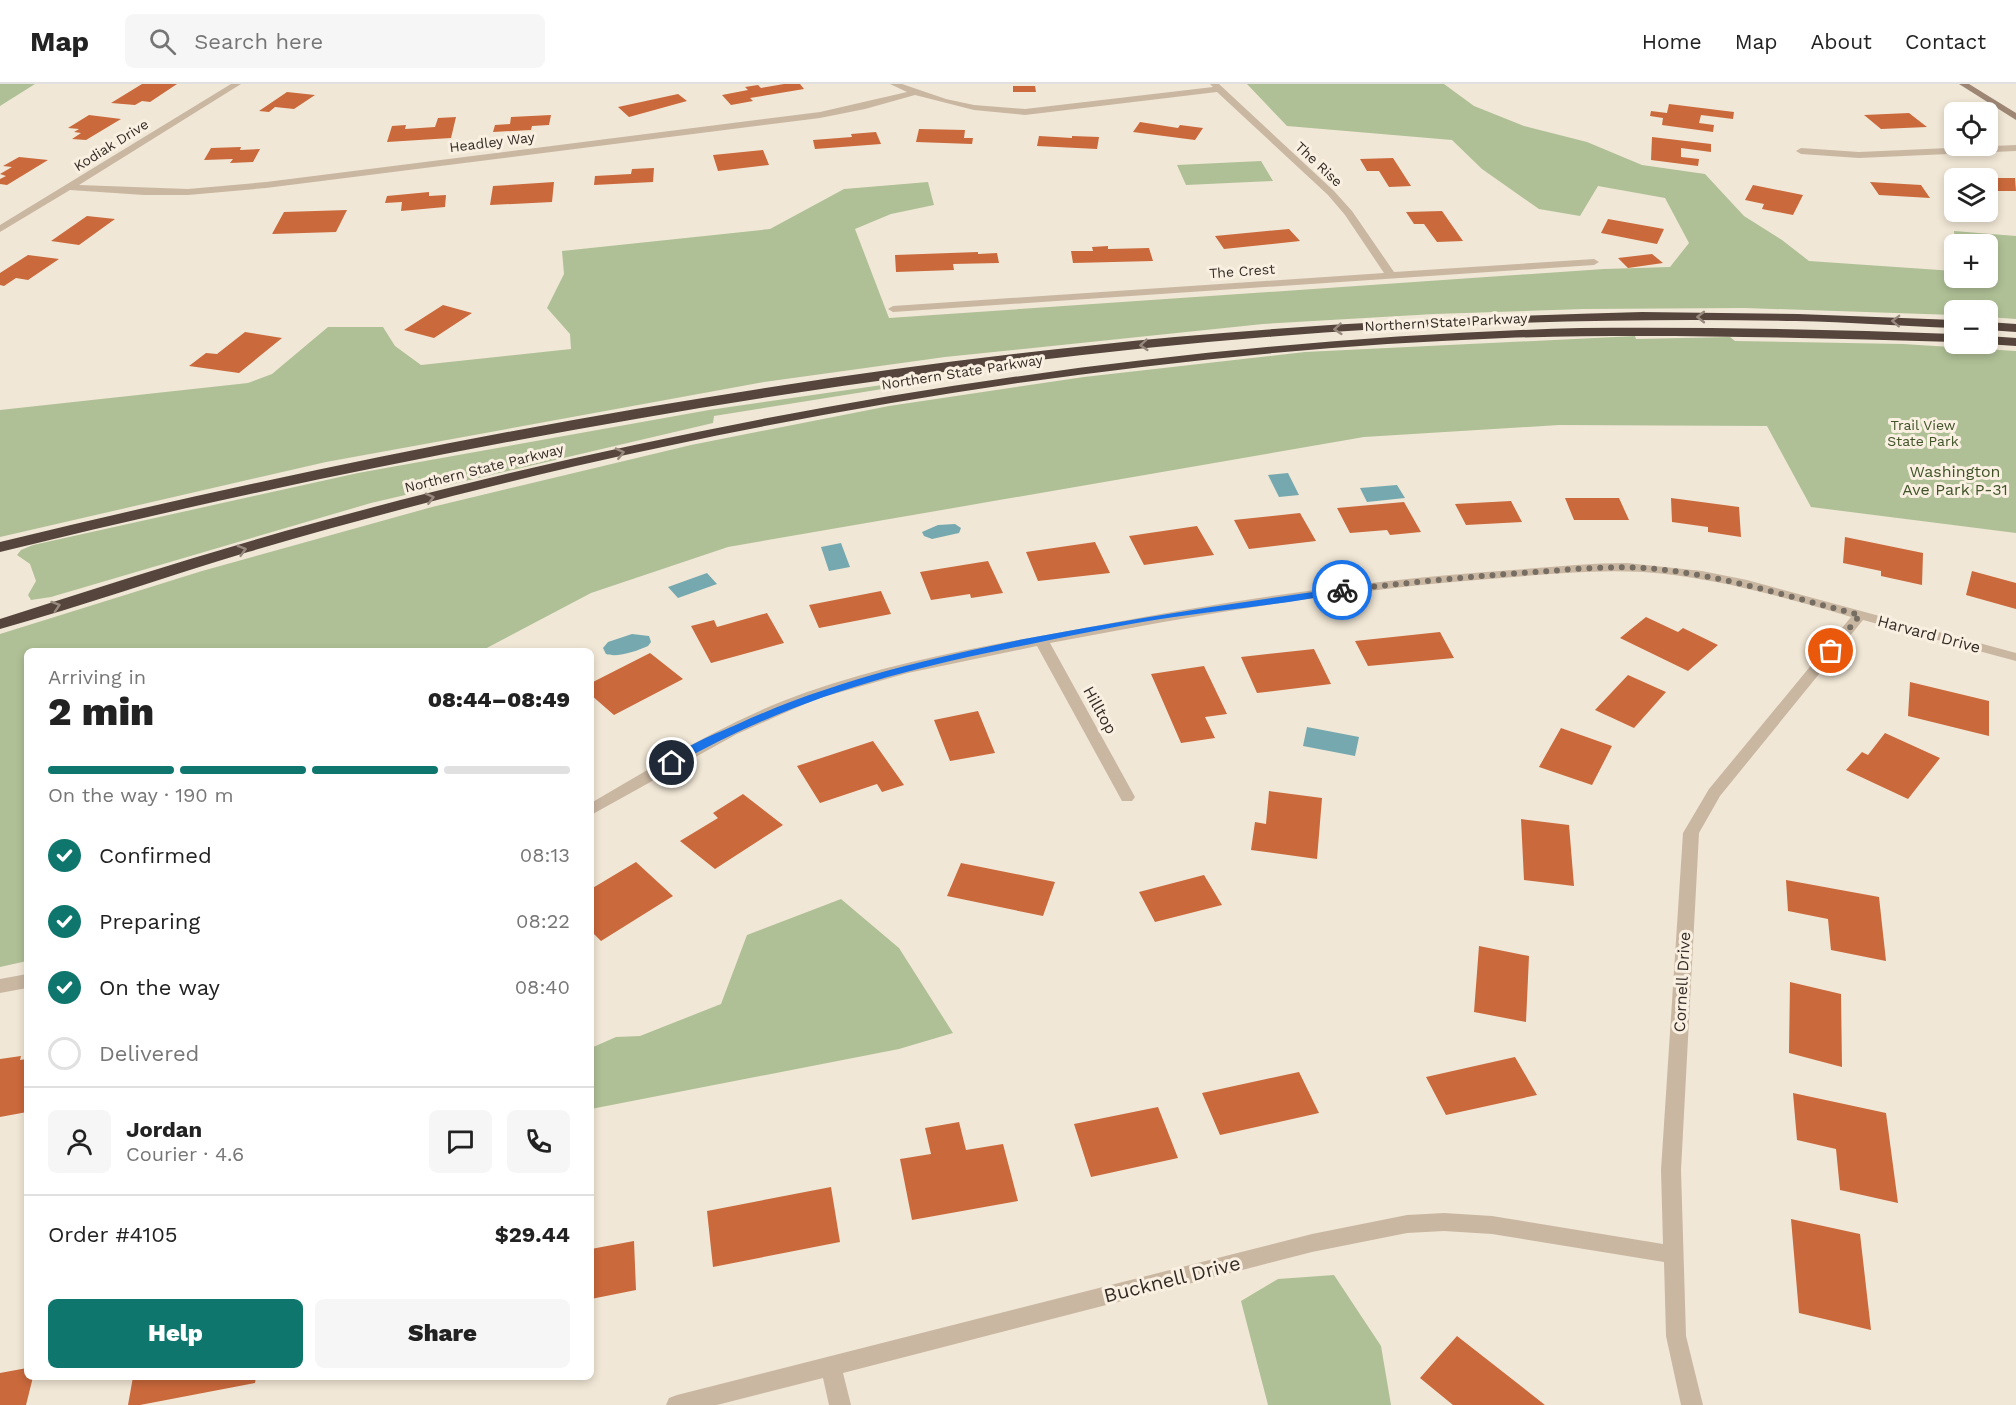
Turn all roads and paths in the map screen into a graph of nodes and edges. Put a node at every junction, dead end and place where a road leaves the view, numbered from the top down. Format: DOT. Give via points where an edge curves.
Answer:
graph roads {
  1 [pos="237,84"];
  2 [pos="894,84"];
  3 [pos="1963,84"];
  4 [pos="1216,86"];
  5 [pos="915,92"];
  6 [pos="2016,117"];
  7 [pos="2016,148"];
  8 [pos="1801,151"];
  9 [pos="69,187"];
  10 [pos="0,229"];
  11 [pos="1594,262"];
  12 [pos="1391,276"];
  13 [pos="893,309"];
  14 [pos="1944,324"];
  15 [pos="1998,327"];
  16 [pos="2016,328"];
  17 [pos="1944,338"];
  18 [pos="1998,341"];
  19 [pos="2016,342"];
  20 [pos="0,547"];
  21 [pos="1860,615"];
  22 [pos="0,624"];
  23 [pos="1041,640"];
  24 [pos="2016,657"];
  25 [pos="1127,797"];
  26 [pos="594,808"];
  27 [pos="24,982"];
  28 [pos="0,986"];
  29 [pos="1673,1255"];
  30 [pos="831,1367"];
  31 [pos="677,1405"];
  32 [pos="840,1405"];
  33 [pos="1692,1405"];
  1 -- 9 [label="street, Kodiak Drive"];
  2 -- 5 [label="street"];
  3 -- 6 [label="main road"];
  4 -- 5 [label="street" via="1025,112 970,108"];
  4 -- 12 [label="street, The Rise" via="1332,193"];
  5 -- 9 [label="street, Headley Way" via="820,115 266,186 188,192"];
  7 -- 8 [label="street" via="1859,155"];
  9 -- 10 [label="street, Kodiak Drive"];
  11 -- 12 [label="street, The Crest"];
  12 -- 13 [label="street, The Crest"];
  14 -- 20 [label="highway, Northern State Parkway, one-way" via="1602,316 1363,327 1102,349 840,381 590,422 210,497"];
  15 -- 16 [label="highway"];
  22 -- 17 [label="highway, Northern State Parkway, one-way" via="325,525 520,476 680,439 971,386 1176,359 1474,336 1750,331"];
  18 -- 19 [label="highway"];
  21 -- 23 [label="street, Harvard Drive" via="1713,576 1653,568 1596,568 1450,578 1303,595"];
  21 -- 24 [label="street, Harvard Drive"];
  21 -- 29 [label="street, Cornell Drive" via="1714,793 1691,833 1671,1170"];
  23 -- 25 [label="street, Hilltop"];
  23 -- 26 [label="street, Harvard Drive" via="887,674 782,707 712,739"];
  27 -- 28 [label="street"];
  29 -- 30 [label="street, Bucknell Drive" via="1492,1225 1444,1221 1407,1224 1312,1243"];
  29 -- 33 [label="street, Cornell Drive" via="1676,1336"];
  30 -- 31 [label="street, Bucknell Drive"];
  30 -- 32 [label="street"];
}
